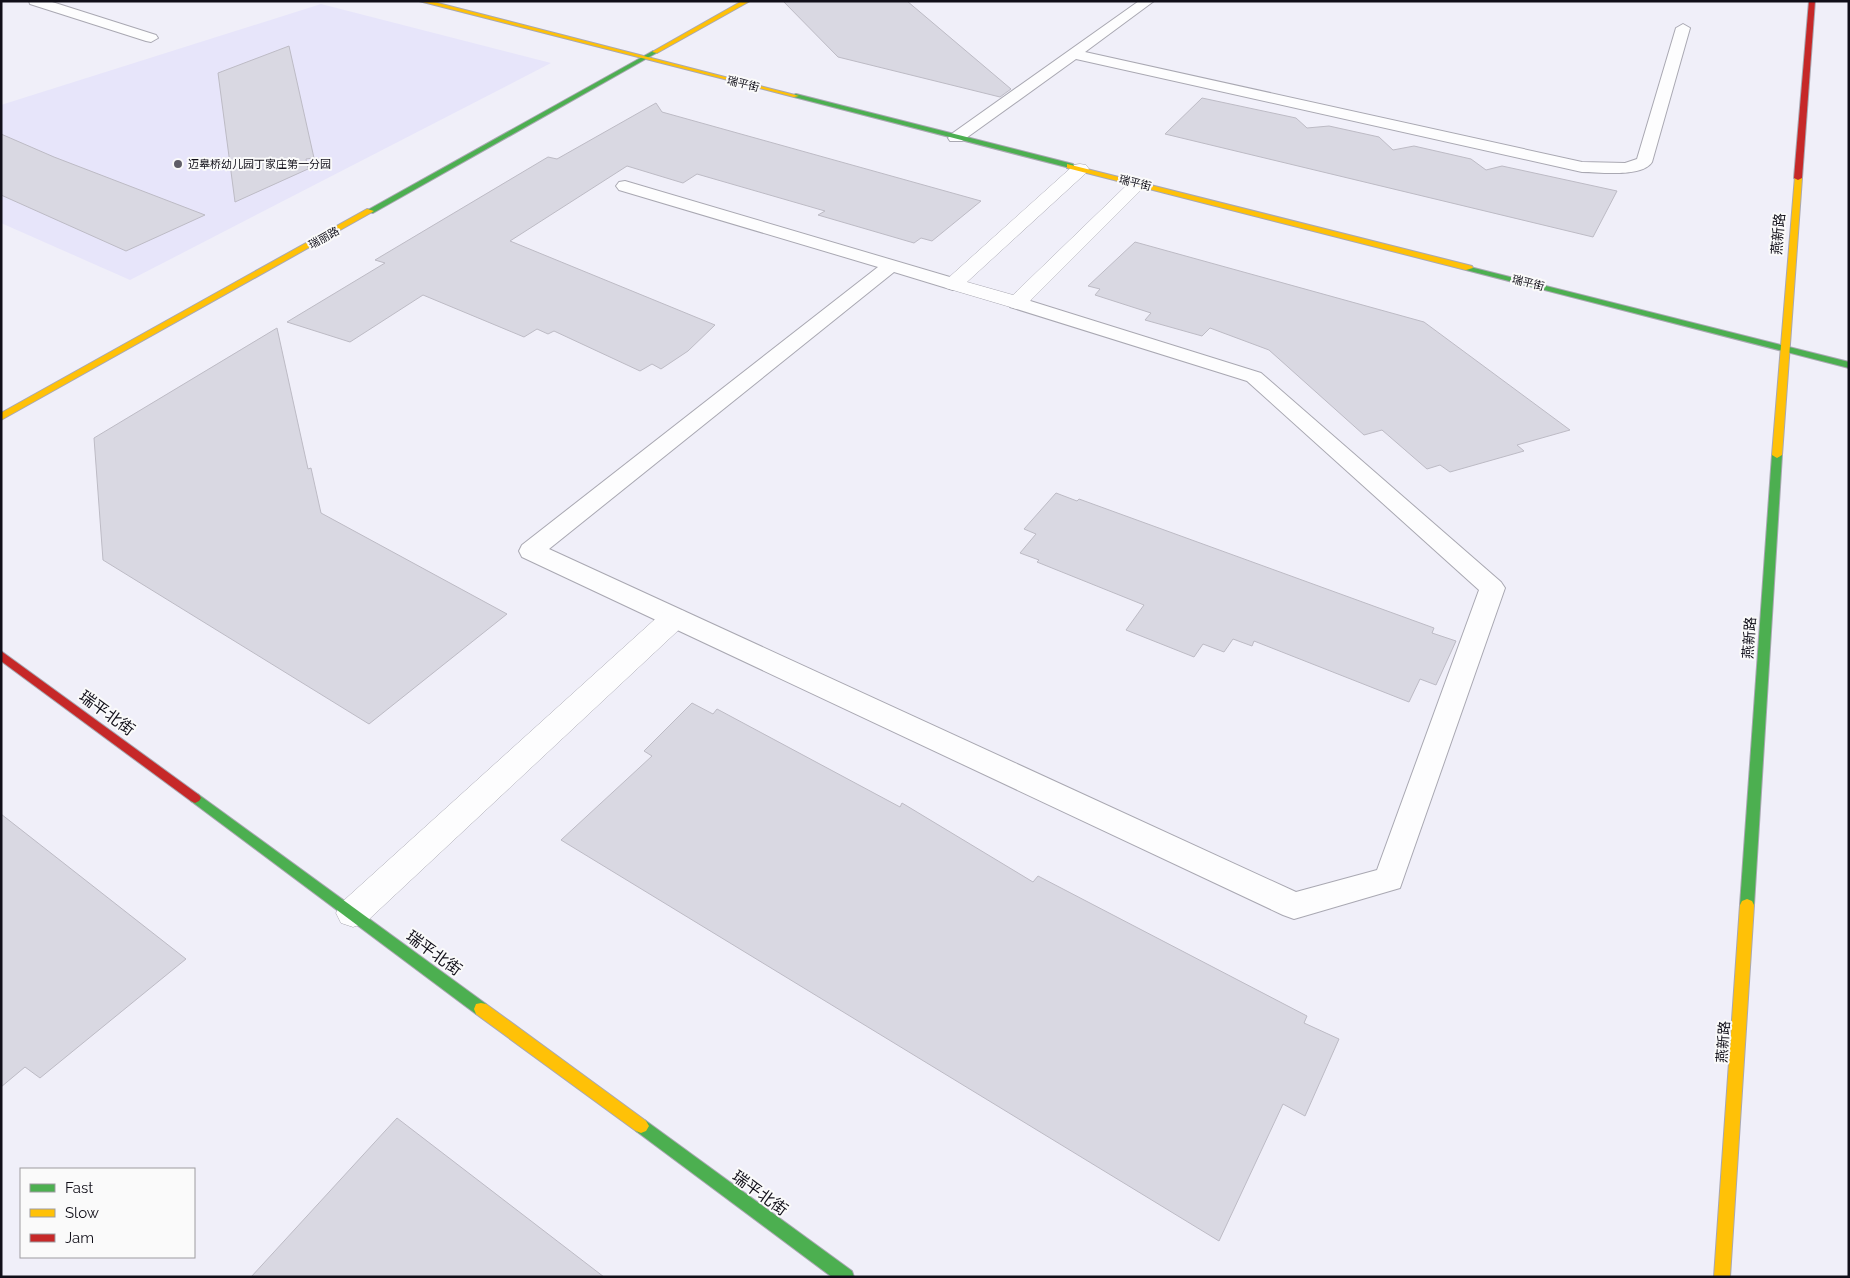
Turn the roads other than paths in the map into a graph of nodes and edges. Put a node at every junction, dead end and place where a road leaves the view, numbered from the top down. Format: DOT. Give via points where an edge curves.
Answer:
graph roads {
  1 [pos="422,1"];
  2 [pos="747,1"];
  3 [pos="1148,1"];
  4 [pos="1812,1"];
  5 [pos="39,2"];
  6 [pos="1683,28"];
  7 [pos="151,38"];
  8 [pos="1074,54"];
  9 [pos="646,59"];
  10 [pos="956,138"];
  11 [pos="1080,169"];
  12 [pos="1138,184"];
  13 [pos="625,186"];
  14 [pos="891,266"];
  15 [pos="952,284"];
  16 [pos="1017,303"];
  17 [pos="1784,348"];
  18 [pos="1849,364"];
  19 [pos="1,417"];
  20 [pos="674,618"];
  21 [pos="1,655"];
  22 [pos="353,913"];
  23 [pos="846,1277"];
  24 [pos="1722,1277"];
  1 -- 9 [label="street, 瑞平街"];
  2 -- 9 [label="street, 瑞丽路"];
  3 -- 8 [label="lane"];
  4 -- 17 [label="street, 燕新路"];
  5 -- 7 [label="lane"];
  6 -- 8 [label="lane" via="1644,162 1626,168 1582,167"];
  8 -- 10 [label="lane"];
  9 -- 10 [label="street, 瑞平街"];
  9 -- 19 [label="street, 瑞丽路"];
  10 -- 11 [label="street, 瑞平街"];
  11 -- 12 [label="street, 瑞平街"];
  11 -- 15 [label="street"];
  12 -- 16 [label="street"];
  12 -- 17 [label="street, 瑞平街"];
  13 -- 14 [label="lane"];
  14 -- 15 [label="lane"];
  14 -- 20 [label="lane" via="531,551"];
  15 -- 16 [label="street"];
  16 -- 20 [label="lane" via="1254,377 1492,588 1389,879 1294,906"];
  17 -- 18 [label="street, 瑞平街"];
  17 -- 24 [label="street, 燕新路"];
  20 -- 22 [label="street"];
  21 -- 22 [label="street, 瑞平北街"];
  22 -- 23 [label="street, 瑞平北街"];
}
